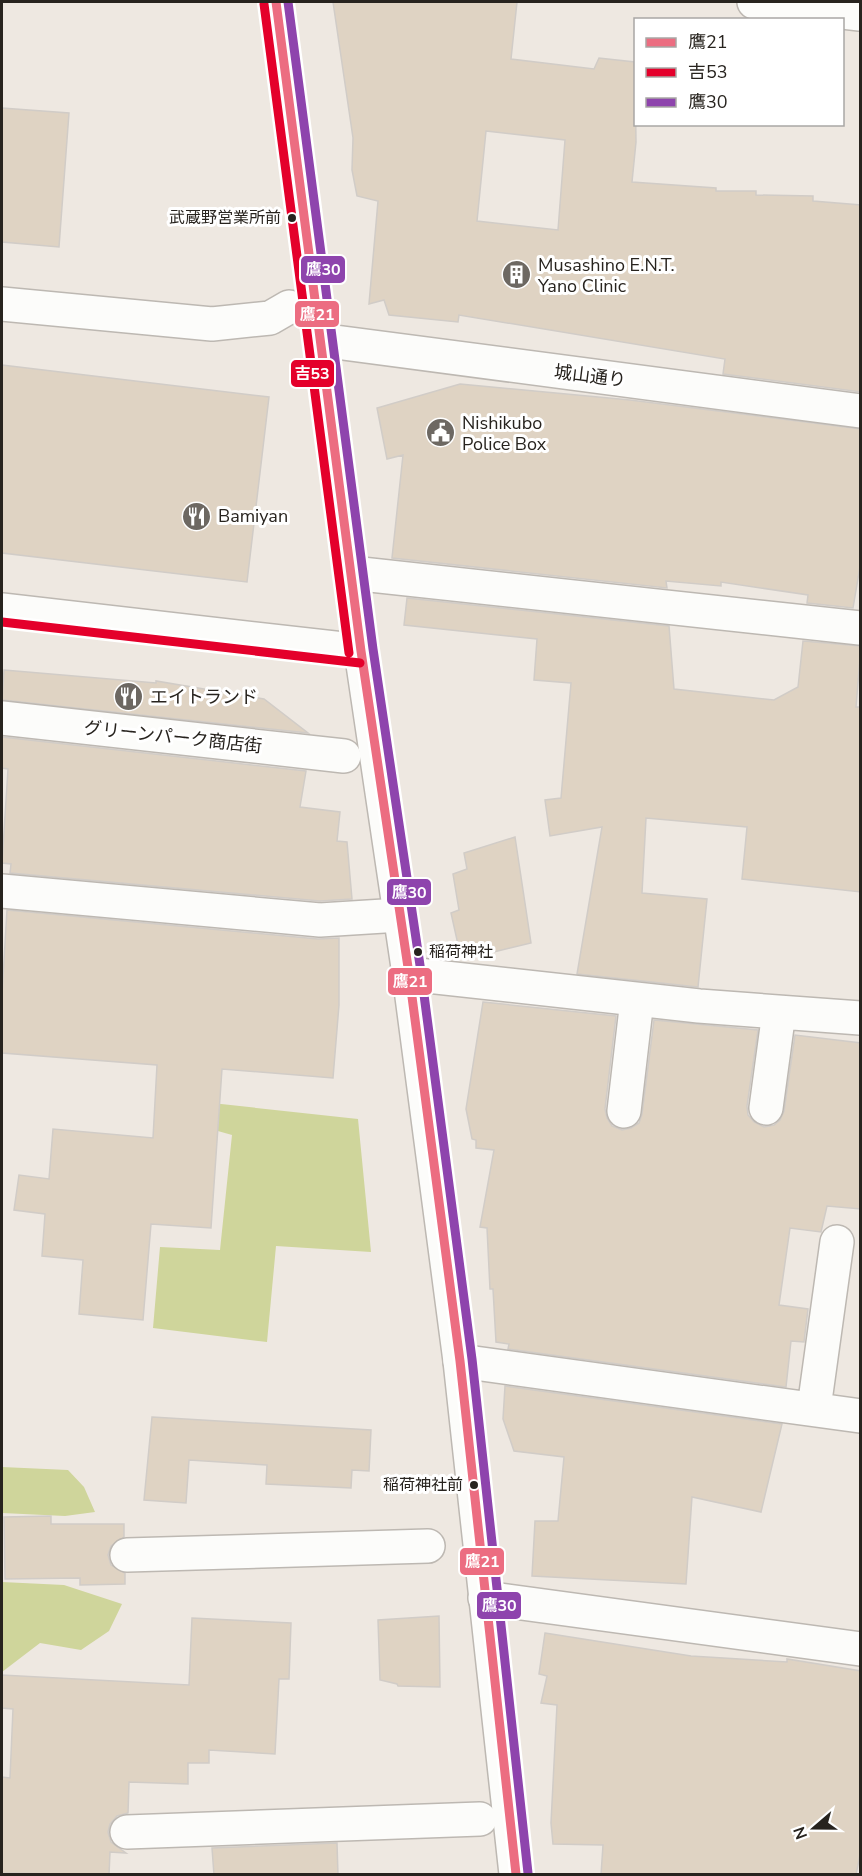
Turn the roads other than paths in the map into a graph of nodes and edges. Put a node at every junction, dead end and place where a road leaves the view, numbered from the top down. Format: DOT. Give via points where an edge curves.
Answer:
graph roads {
  1 [pos="276,2"];
  2 [pos="754,2"];
  3 [pos="861,14"];
  4 [pos="2,304"];
  5 [pos="289,307"];
  6 [pos="320,340"];
  7 [pos="861,411"];
  8 [pos="352,573"];
  9 [pos="2,609"];
  10 [pos="861,628"];
  11 [pos="361,651"];
  12 [pos="2,718"];
  13 [pos="344,756"];
  14 [pos="2,891"];
  15 [pos="400,915"];
  16 [pos="409,975"];
  17 [pos="637,1000"];
  18 [pos="778,1012"];
  19 [pos="861,1018"];
  20 [pos="766,1108"];
  21 [pos="624,1111"];
  22 [pos="837,1242"];
  23 [pos="460,1360"];
  24 [pos="814,1408"];
  25 [pos="861,1416"];
  26 [pos="428,1546"];
  27 [pos="128,1555"];
  28 [pos="485,1598"];
  29 [pos="861,1649"];
  30 [pos="480,1819"];
  31 [pos="127,1832"];
  32 [pos="516,1875"];
  1 -- 6 [label="street"];
  2 -- 3 [label="street"];
  4 -- 5 [label="street" via="212,324 270,318"];
  6 -- 7 [label="street, 城山通り"];
  6 -- 8 [label="street"];
  8 -- 10 [label="street"];
  8 -- 11 [label="street"];
  9 -- 11 [label="street"];
  11 -- 15 [label="street"];
  12 -- 13 [label="street, グリーンパーク商店街"];
  14 -- 15 [label="street" via="320,920"];
  15 -- 16 [label="street"];
  16 -- 17 [label="street"];
  16 -- 23 [label="street"];
  17 -- 18 [label="street"];
  17 -- 21 [label="street"];
  18 -- 19 [label="street"];
  18 -- 20 [label="street"];
  22 -- 24 [label="street"];
  23 -- 24 [label="street"];
  23 -- 28 [label="street"];
  24 -- 25 [label="street"];
  26 -- 27 [label="street"];
  28 -- 29 [label="street"];
  28 -- 32 [label="street"];
  30 -- 31 [label="street"];
}
